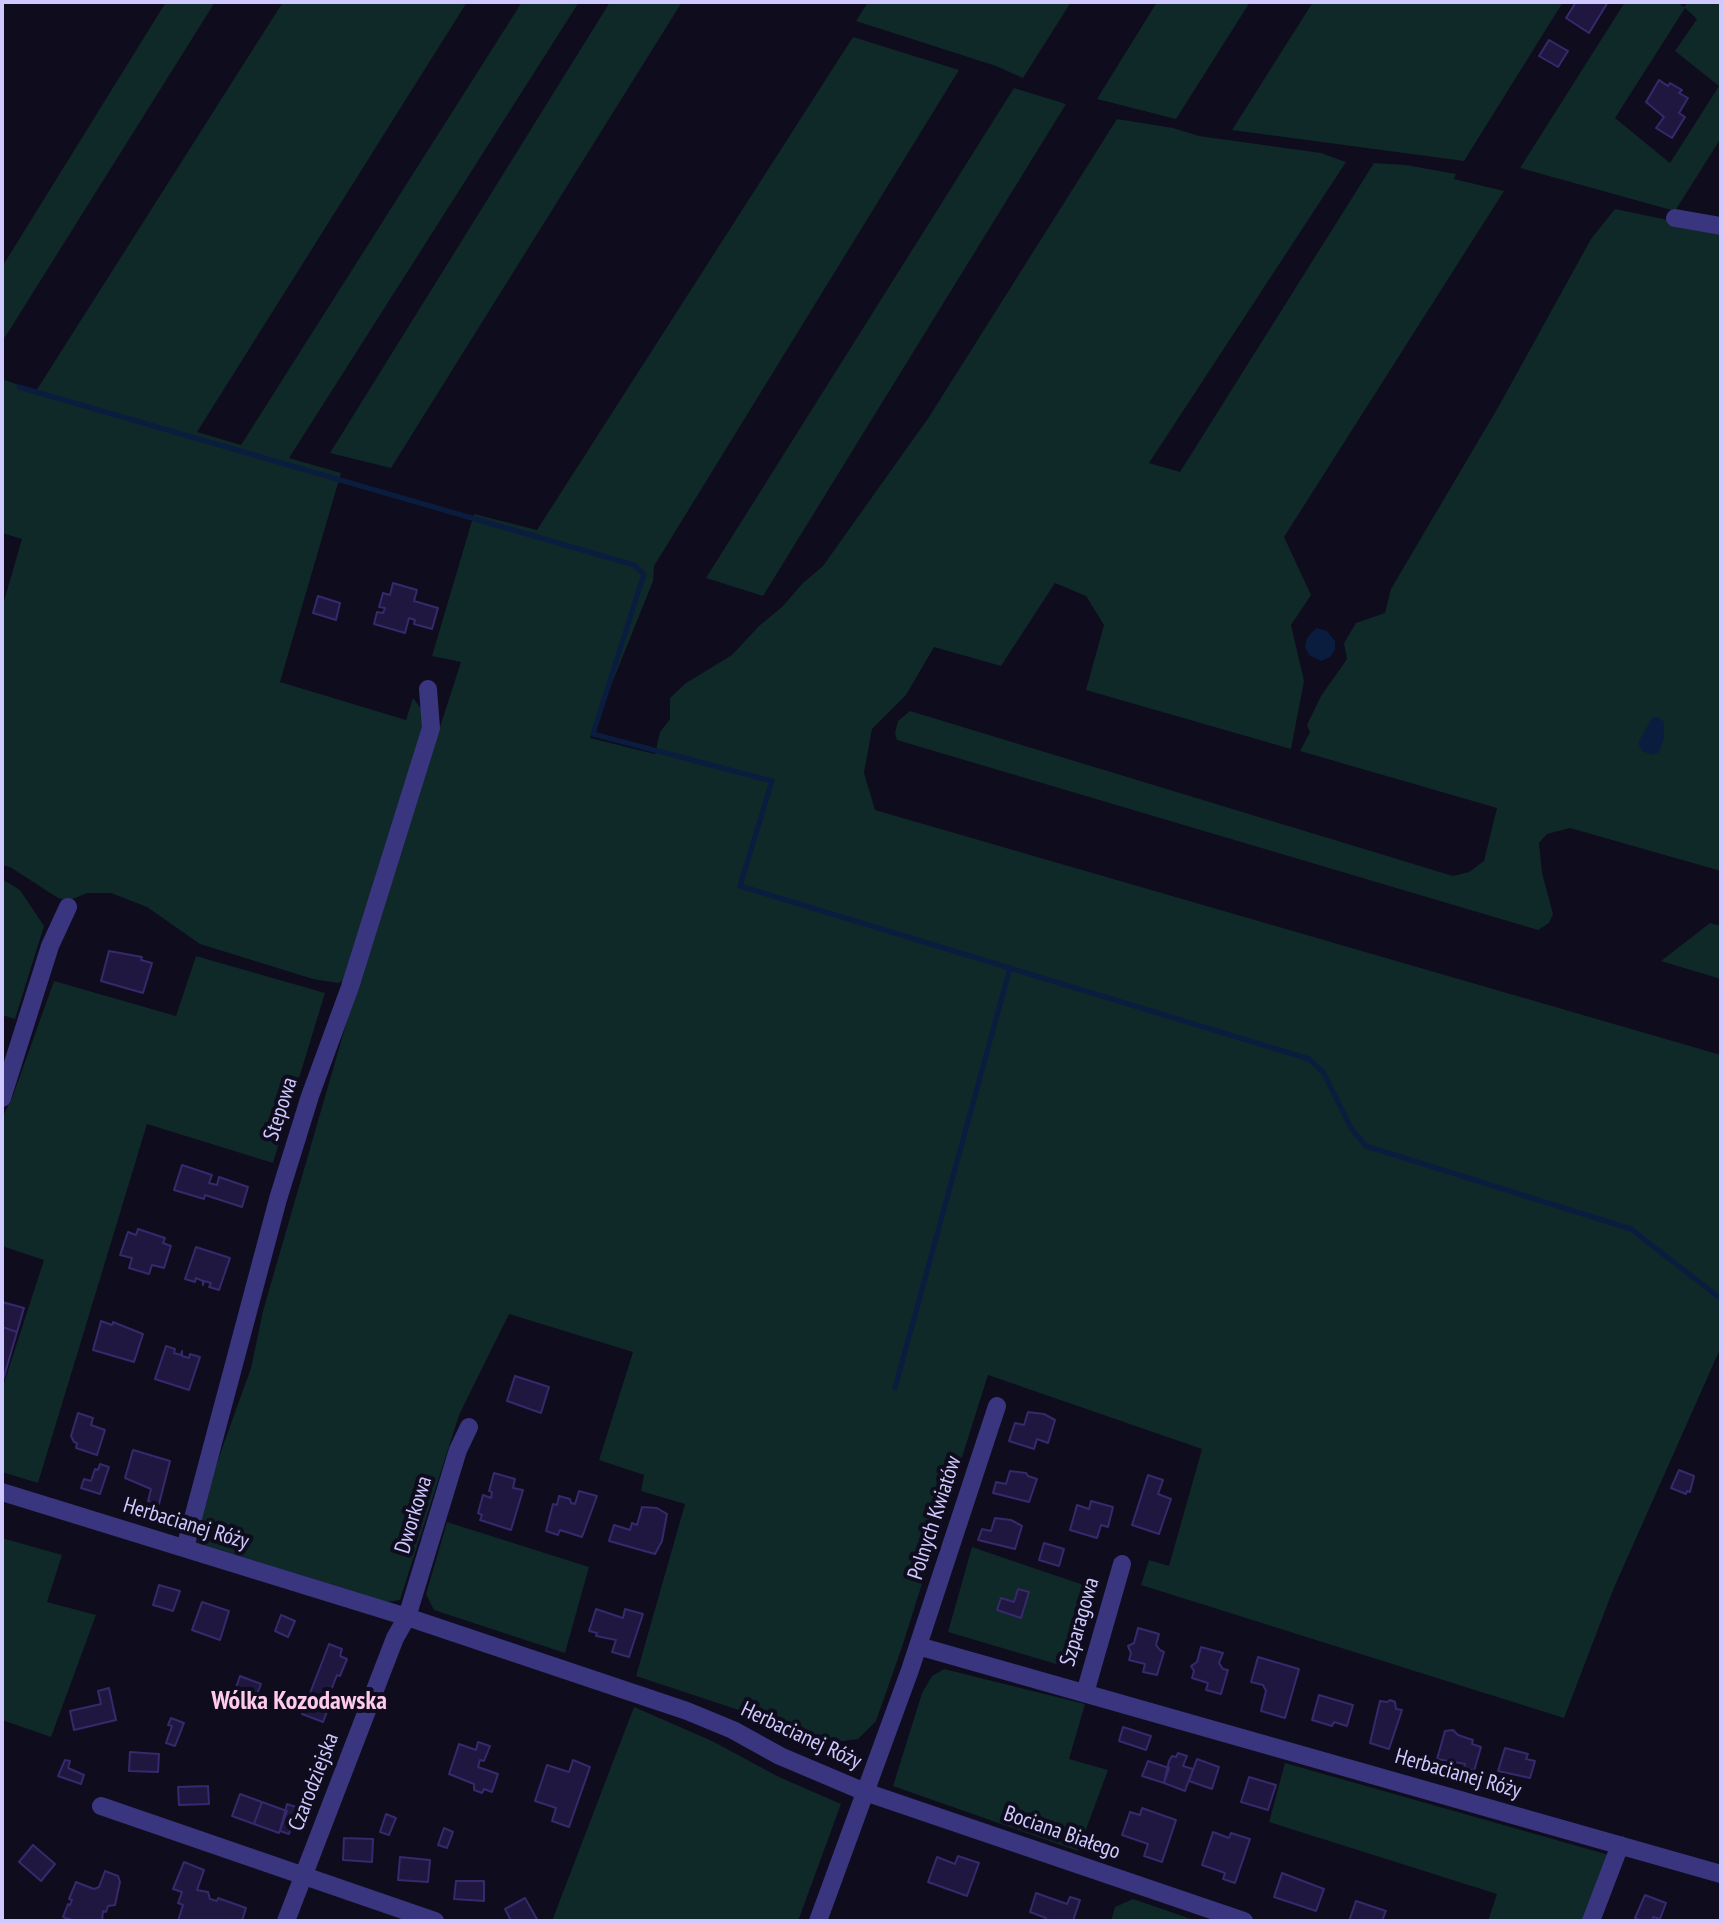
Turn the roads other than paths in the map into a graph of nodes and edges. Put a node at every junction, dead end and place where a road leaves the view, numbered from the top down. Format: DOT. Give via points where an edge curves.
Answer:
graph roads {
  1 [pos="1675,218"];
  2 [pos="1721,226"];
  3 [pos="428,689"];
  4 [pos="68,907"];
  5 [pos="2,1098"];
  6 [pos="997,1406"];
  7 [pos="469,1427"];
  8 [pos="2,1492"];
  9 [pos="185,1548"];
  10 [pos="1122,1564"];
  11 [pos="407,1617"];
  12 [pos="918,1646"];
  13 [pos="1085,1693"];
  14 [pos="865,1792"];
  15 [pos="101,1806"];
  16 [pos="1620,1845"];
  17 [pos="1721,1874"];
  18 [pos="303,1876"];
  19 [pos="286,1921"];
  20 [pos="435,1921"];
  21 [pos="818,1921"];
  22 [pos="1244,1921"];
  23 [pos="1591,1921"];
  1 -- 2 [label="street"];
  3 -- 9 [label="street, Stepowa" via="427,742 278,1199"];
  4 -- 5 [label="street" via="50,946"];
  6 -- 12 [label="street, Polnych Kwiatów"];
  7 -- 11 [label="street, Dworkowa"];
  8 -- 9 [label="street, Herbacianej Róży"];
  9 -- 11 [label="street, Herbacianej Róży"];
  10 -- 13 [label="street, Szparagowa"];
  11 -- 14 [label="street, Herbacianej Róży" via="687,1711"];
  11 -- 18 [label="street, Czarodziejska"];
  12 -- 13 [label="street, Herbacianej Róży"];
  12 -- 14 [label="street, Herbacianej Róży"];
  13 -- 16 [label="street, Herbacianej Róży"];
  14 -- 21 [label="street"];
  14 -- 22 [label="street, Bociana Białego"];
  15 -- 18 [label="street"];
  16 -- 17 [label="street, Herbacianej Róży"];
  16 -- 23 [label="street"];
  18 -- 19 [label="street, Czarodziejska"];
  18 -- 20 [label="street"];
}
